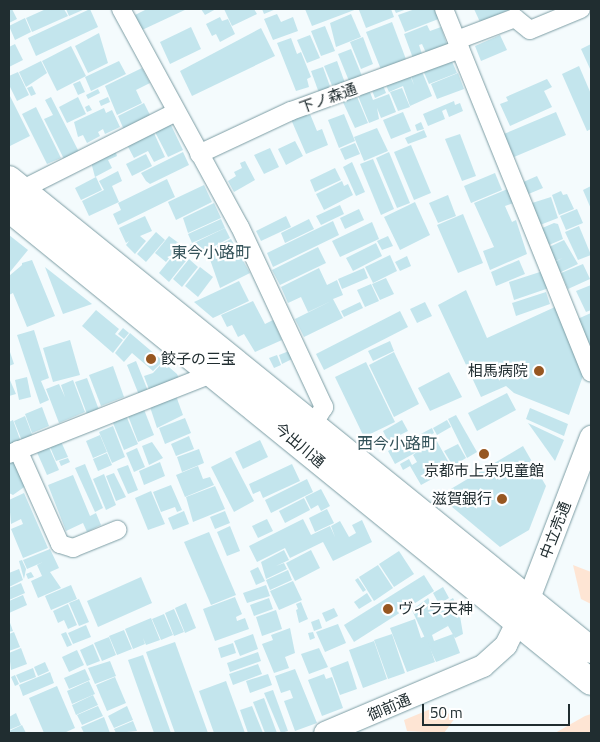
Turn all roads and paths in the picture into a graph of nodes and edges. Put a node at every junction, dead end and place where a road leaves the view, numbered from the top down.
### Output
1 (121, 9) edge
2 (444, 9) edge
3 (581, 9) edge
4 (458, 44) junction
5 (176, 112) junction
6 (199, 154) junction
7 (12, 193) edge
8 (591, 372) edge
9 (214, 373) junction
10 (306, 435) junction
11 (591, 437) edge
12 (13, 452) edge
13 (117, 530) dead end
14 (523, 612) junction
15 (588, 643) edge
16 (591, 682) edge
17 (325, 733) edge

1 - 5 street
2 - 4 street
3 - 4 street, 下ノ森通
4 - 6 street, 下ノ森通
4 - 8 street
5 - 6 street
5 - 7 street
6 - 10 street
7 - 9 main road, 今出川通
7 - 10 main road, 今出川通
9 - 10 main road, 今出川通
9 - 12 street
10 - 14 main road, 今出川通
11 - 14 street, 中立売通
12 - 13 street
14 - 15 main road, 今出川通
14 - 16 main road, 今出川通
14 - 17 street, 御前通

